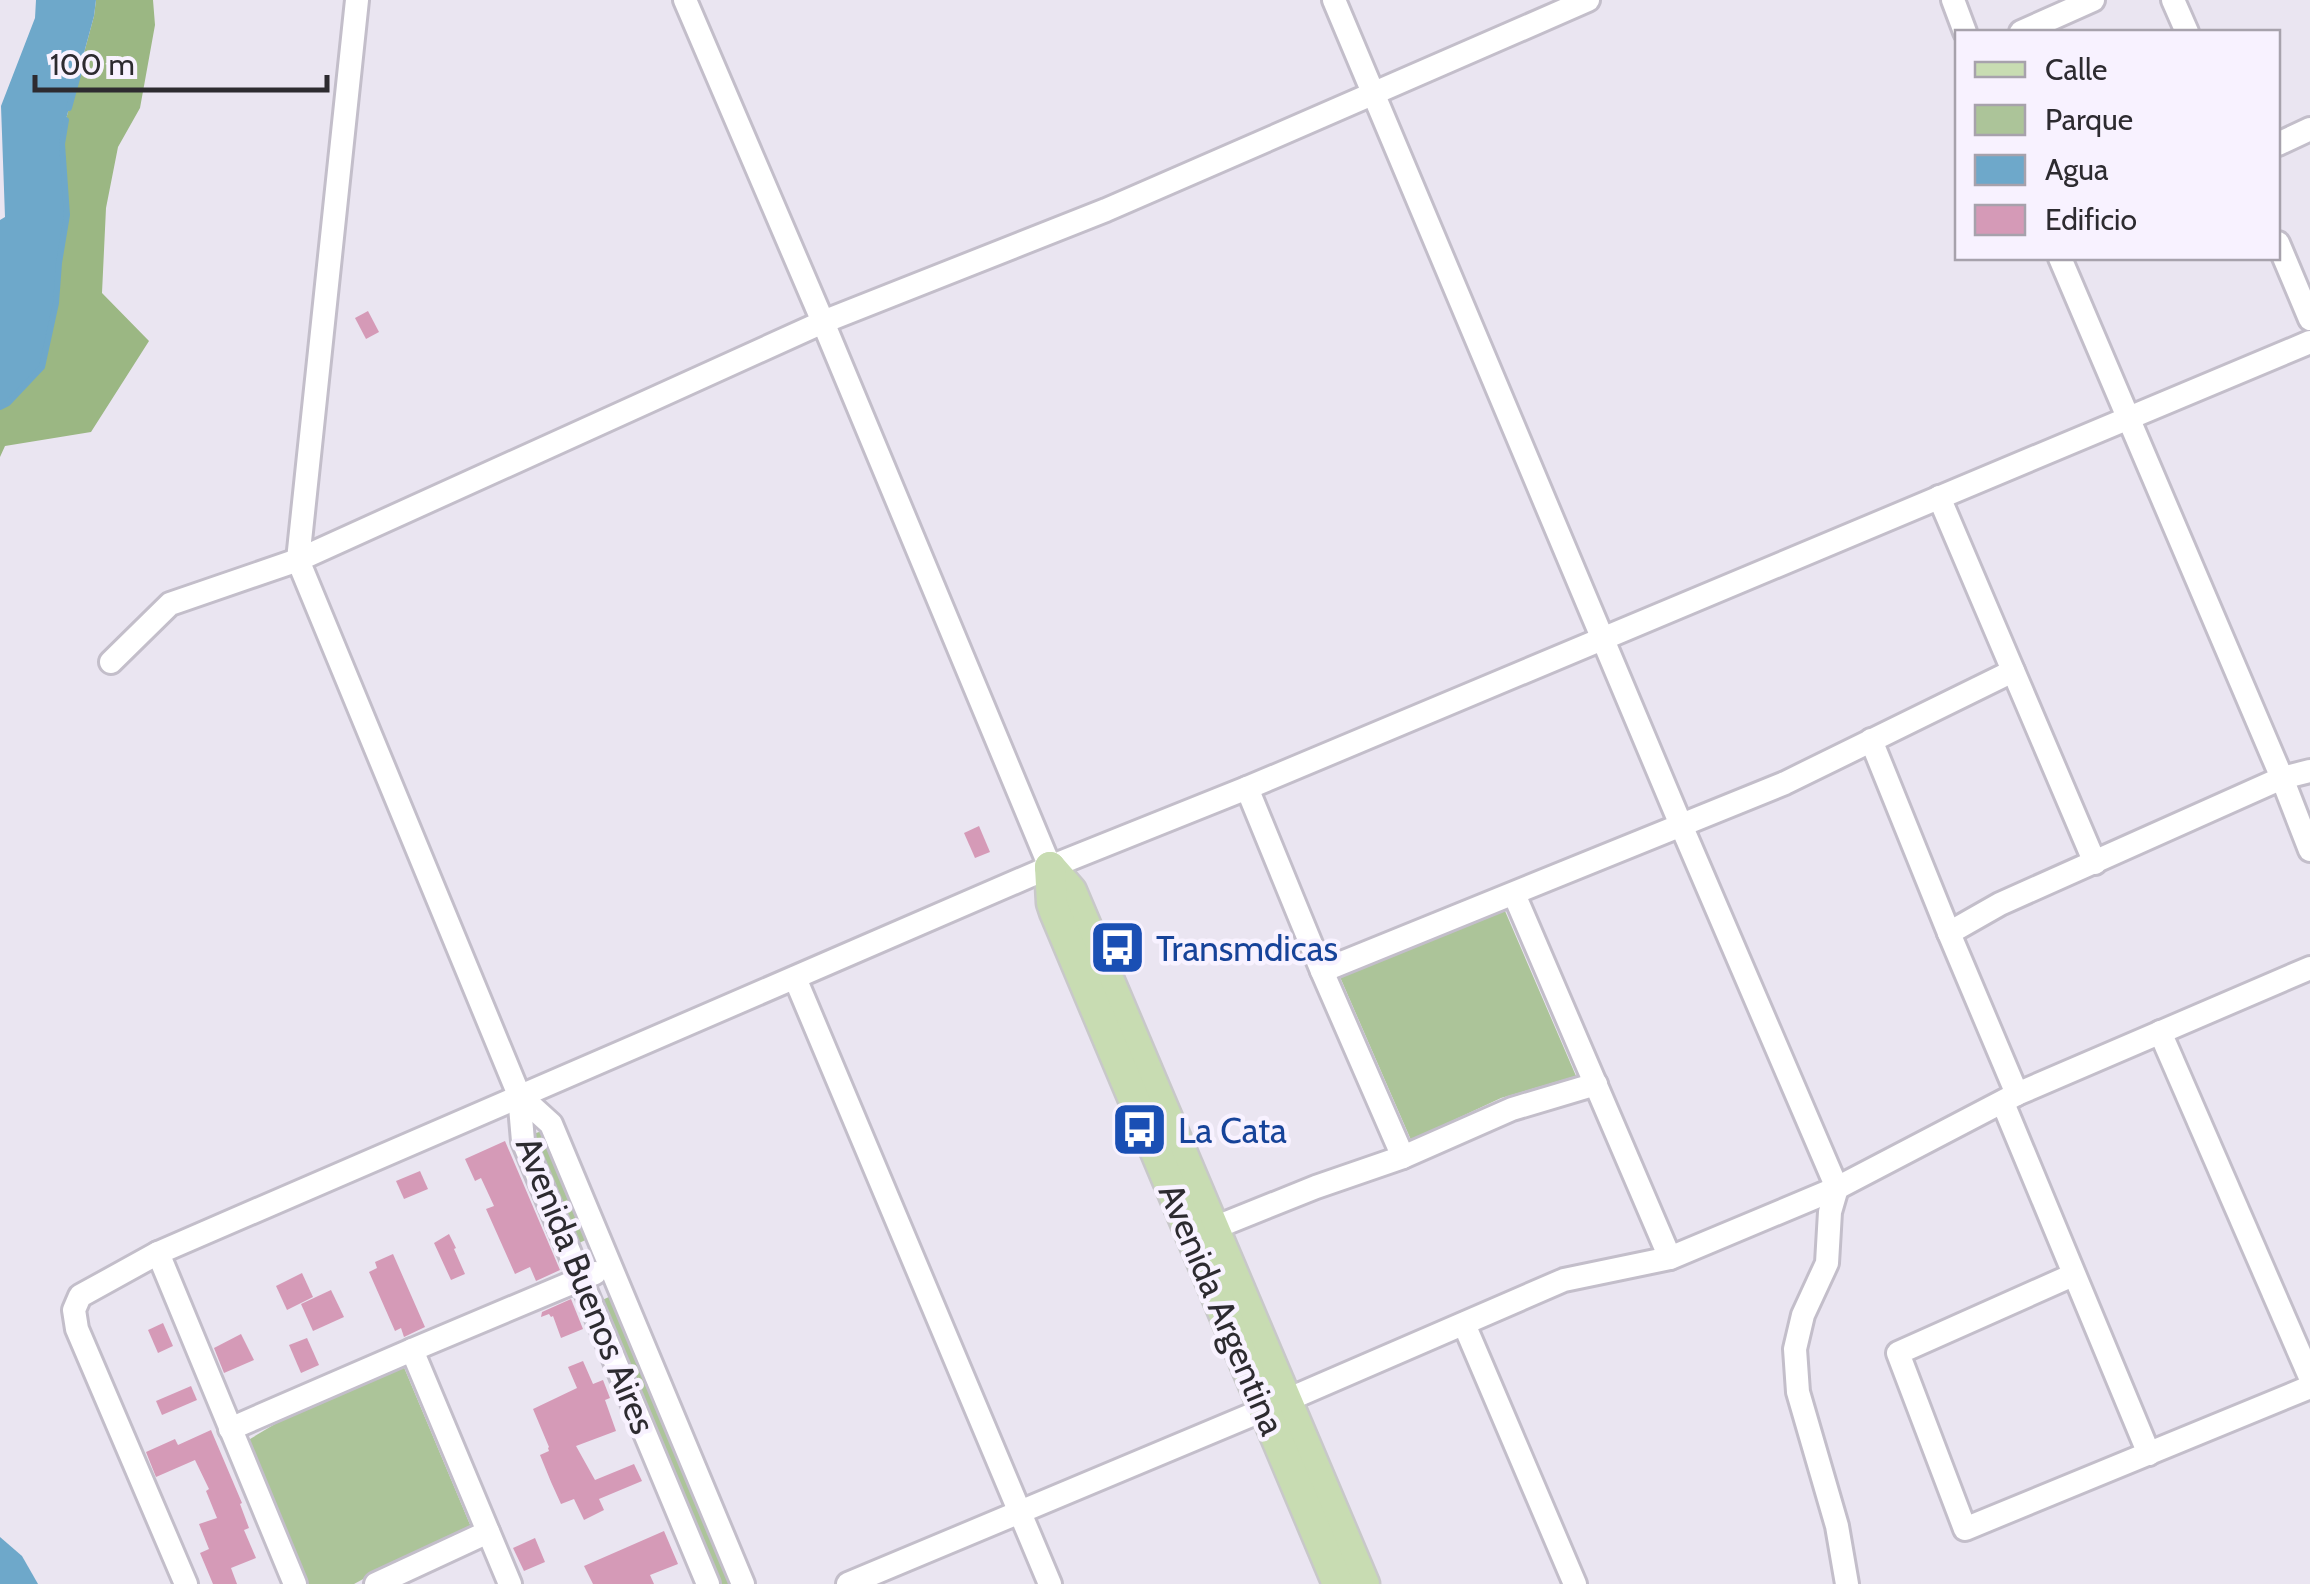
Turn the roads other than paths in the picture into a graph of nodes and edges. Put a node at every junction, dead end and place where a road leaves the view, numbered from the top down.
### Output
1 (357, 0) edge
2 (685, 0) edge
3 (1334, 0) edge
4 (1588, 0) edge
5 (1953, 0) edge
6 (2093, 0) edge
7 (2173, 0) edge
8 (1964, 30) edge
9 (2026, 30) edge
10 (2186, 30) edge
11 (1374, 93) junction
12 (2310, 129) edge
13 (2280, 143) edge
14 (2280, 248) edge
15 (2061, 260) edge
16 (2310, 319) edge
17 (823, 322) junction
18 (2310, 342) edge
19 (2128, 418) junction
20 (1939, 497) junction
21 (298, 560) junction
22 (1602, 638) junction
23 (111, 662) dead end
24 (2012, 670) junction
25 (1870, 740) junction
26 (2310, 771) edge
27 (2282, 778) junction
28 (1247, 788) junction
29 (1681, 825) junction
30 (2310, 850) edge
31 (2095, 863) junction
32 (1050, 868) junction
33 (1514, 894) junction
34 (1948, 933) junction
35 (2310, 968) edge
36 (1322, 971) junction
37 (795, 978) junction
38 (2160, 1032) junction
39 (1596, 1084) junction
40 (519, 1095) junction
41 (2010, 1098) junction
42 (1403, 1157) junction
43 (1837, 1188) junction
44 (1214, 1228) junction
45 (158, 1253) junction
46 (1670, 1258) junction
47 (612, 1266) junction
48 (2073, 1275) junction
49 (580, 1279) junction
50 (1464, 1324) junction
51 (412, 1350) junction
52 (2310, 1377) edge
53 (2310, 1387) edge
54 (1276, 1404) junction
55 (230, 1429) junction
56 (2150, 1454) junction
57 (1020, 1514) junction
58 (488, 1532) junction
59 (186, 1584) edge
60 (295, 1584) edge
61 (376, 1584) edge
62 (510, 1584) edge
63 (708, 1584) edge
64 (743, 1584) edge
65 (848, 1584) edge
66 (1050, 1584) edge
67 (1338, 1584) edge
68 (1364, 1584) edge
69 (1574, 1584) edge
70 (1847, 1584) edge

1 - 21 street
2 - 17 street
3 - 11 street
4 - 11 street
5 - 8 street
6 - 9 street
7 - 10 street
11 - 17 street
11 - 22 street
12 - 13 street
14 - 16 street
15 - 19 street
17 - 21 street
17 - 32 street
18 - 19 street
19 - 20 street
19 - 27 street
20 - 22 street
20 - 24 street
21 - 23 street
21 - 40 street
22 - 28 street
22 - 29 street
24 - 25 street
24 - 31 street
25 - 29 street
25 - 34 street
26 - 27 street
27 - 30 street
27 - 31 street
28 - 32 street
28 - 36 street
29 - 33 street
29 - 43 street
31 - 34 street
32 - 37 street
32 - 44 main road, Avenida Argentina
32 - 54 main road, Avenida Argentina
33 - 36 street
33 - 39 street
34 - 41 street
35 - 38 street
36 - 42 street
37 - 40 street
37 - 57 street
38 - 41 street
38 - 52 street
39 - 42 street
39 - 46 street
40 - 45 street
40 - 47 street, Avenida Buenos Aires
40 - 49 street, Avenida Buenos Aires
41 - 43 street
41 - 48 street
42 - 44 street
43 - 46 street
43 - 70 street
44 - 54 main road, Avenida Argentina
45 - 55 street
45 - 59 street
46 - 50 street
47 - 49 street
47 - 64 street, Avenida Buenos Aires
48 - 56 street
48 - 56 street
49 - 51 street
49 - 63 street, Avenida Buenos Aires
50 - 54 street
50 - 69 street
51 - 55 street
51 - 58 street
53 - 56 street
54 - 57 street
54 - 67 main road, Avenida Argentina
54 - 68 main road, Avenida Argentina
55 - 60 street
57 - 65 street
57 - 66 street
58 - 61 street
58 - 62 street

